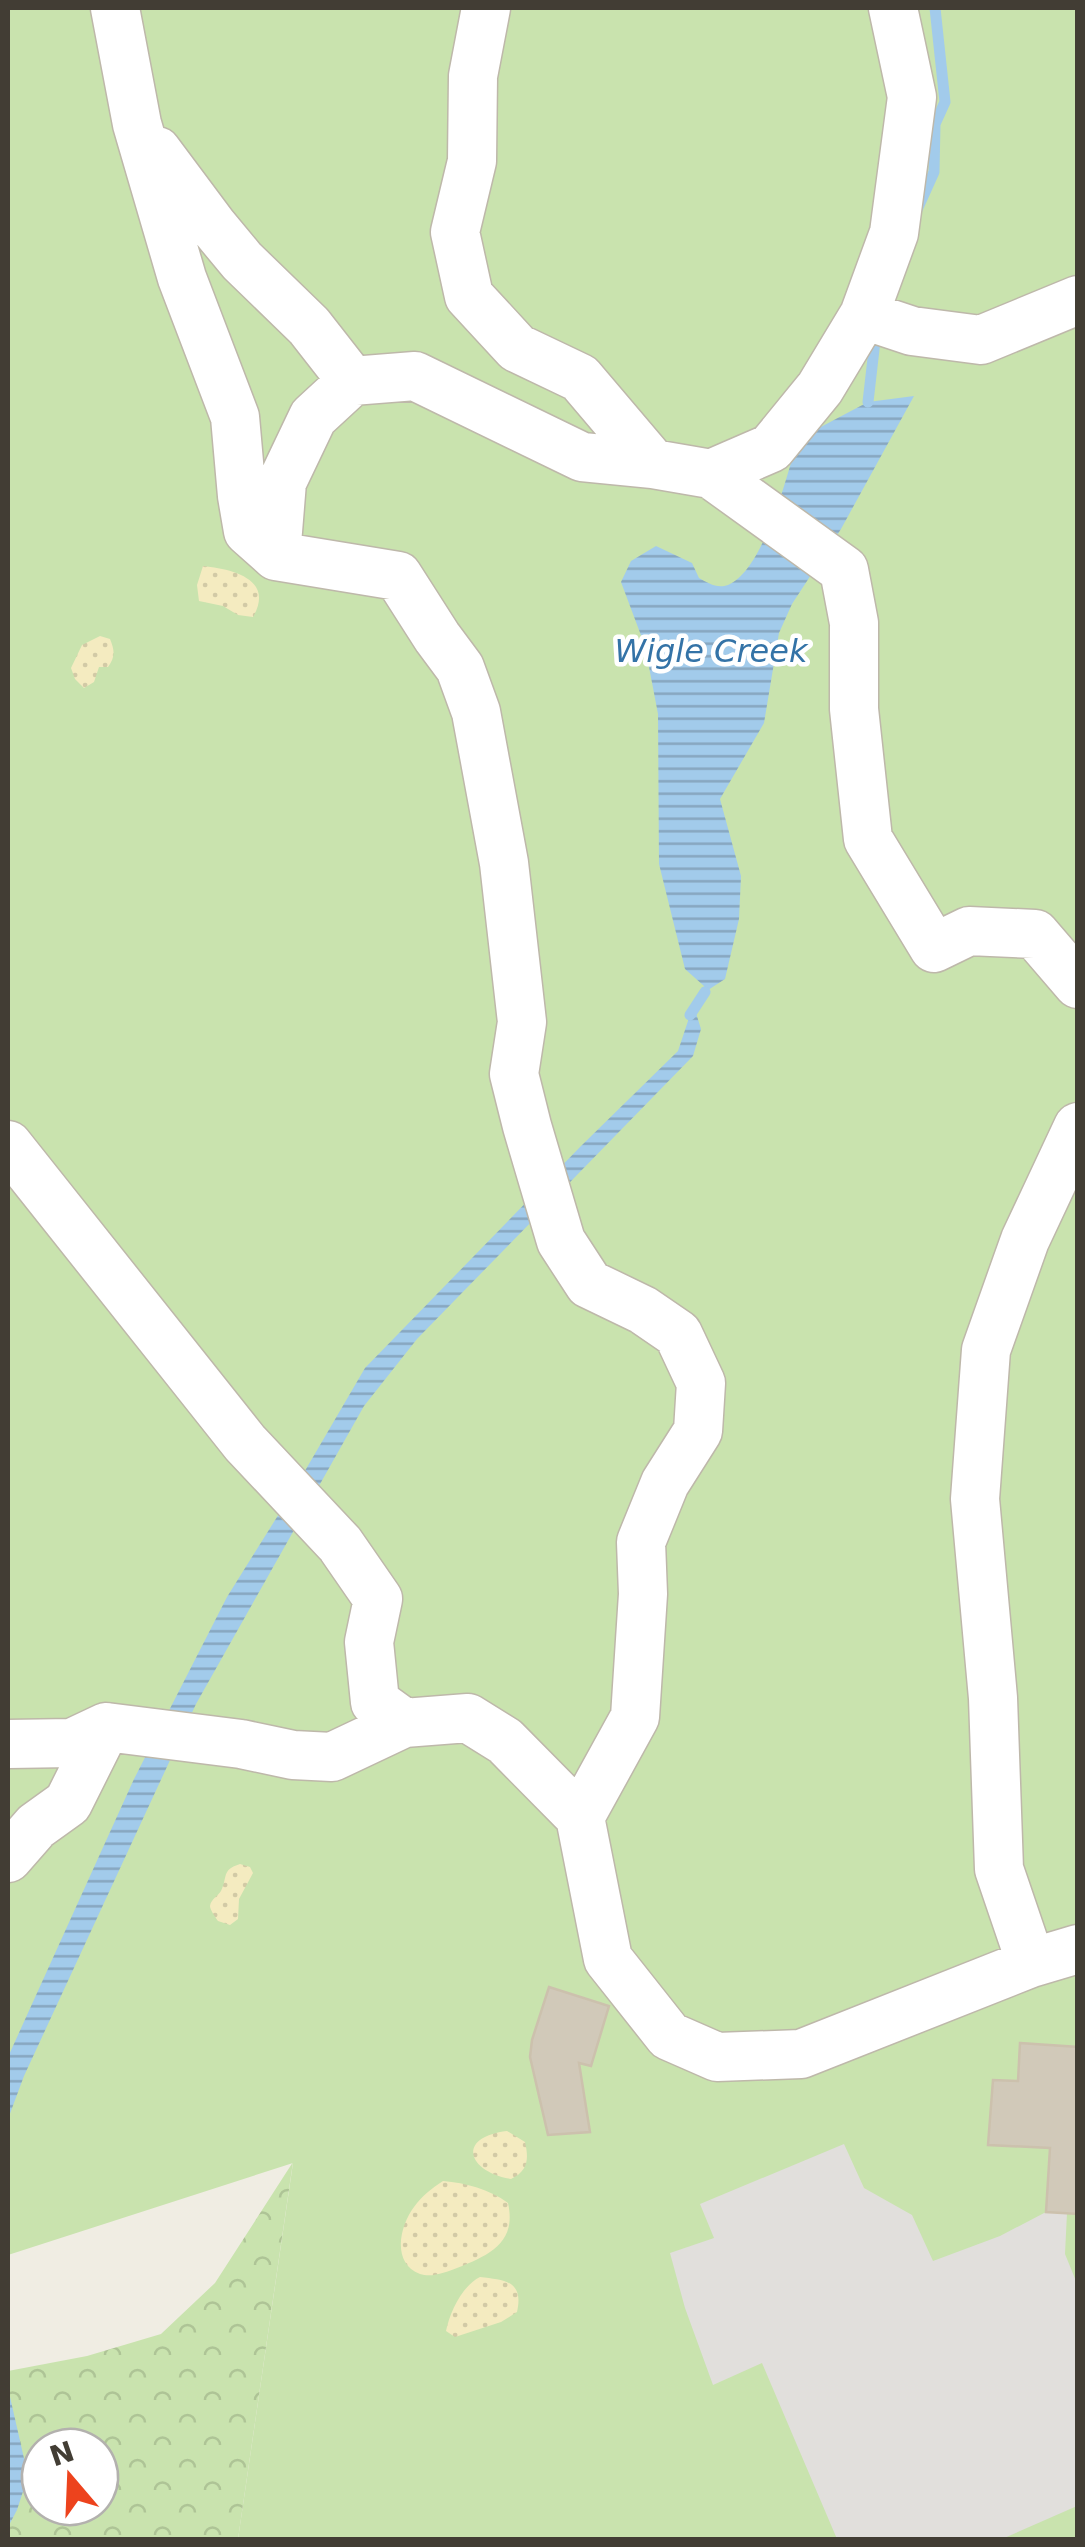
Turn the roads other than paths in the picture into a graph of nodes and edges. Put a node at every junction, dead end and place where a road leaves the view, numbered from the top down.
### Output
1 (115, 8) edge
2 (486, 8) edge
3 (894, 8) edge
4 (138, 124) junction
5 (1078, 300) edge
6 (864, 315) junction
7 (352, 381) junction
8 (652, 464) junction
9 (711, 474) junction
10 (276, 556) junction
11 (1078, 984) edge
12 (1078, 1127) edge
13 (8, 1145) edge
14 (404, 1723) junction
15 (106, 1727) junction
16 (8, 1744) edge
17 (580, 1817) junction
18 (8, 1858) edge
19 (1078, 1949) edge
20 (1031, 1963) junction

1 - 4 lane
2 - 8 lane
3 - 6 lane
4 - 7 lane
4 - 10 lane
5 - 6 lane
6 - 9 lane
7 - 8 lane
7 - 10 lane
8 - 9 lane
9 - 11 lane
10 - 17 lane
12 - 20 lane
13 - 14 lane
14 - 15 lane
14 - 17 lane
15 - 16 lane
15 - 18 lane
17 - 20 lane
19 - 20 lane

